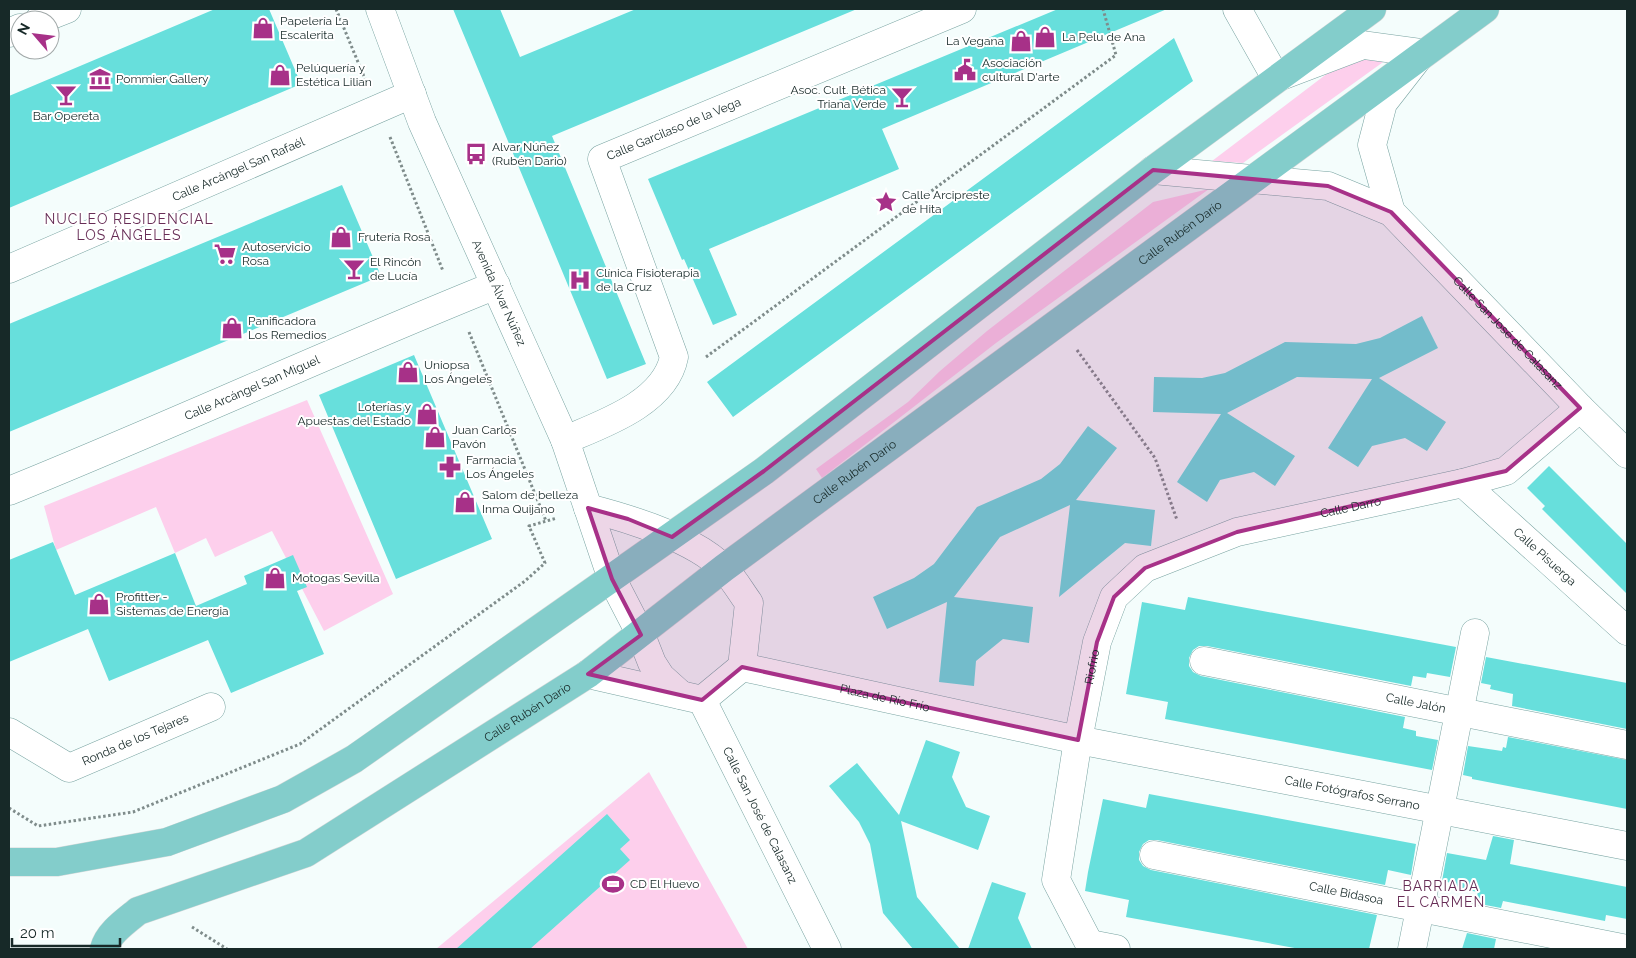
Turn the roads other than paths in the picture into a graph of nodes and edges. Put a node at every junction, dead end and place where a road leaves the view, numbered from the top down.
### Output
1 (380, 9) edge
2 (962, 9) edge
3 (1237, 9) edge
4 (1372, 9) edge
5 (1485, 9) edge
6 (1422, 53) junction
7 (1276, 78) junction
8 (412, 94) junction
9 (1153, 170) junction
10 (1255, 180) junction
11 (1390, 212) junction
12 (9, 269) edge
13 (496, 285) junction
14 (1580, 408) junction
15 (565, 440) junction
16 (1627, 454) edge
17 (1463, 483) junction
18 (9, 491) edge
19 (588, 508) junction
20 (672, 537) junction
21 (724, 568) junction
22 (612, 579) junction
23 (1114, 597) joint
24 (1627, 631) edge
25 (1475, 633) dead end
26 (641, 635) junction
27 (1204, 662) dead end
28 (742, 667) junction
29 (588, 674) junction
30 (692, 698) junction
31 (211, 707) dead end
32 (1459, 712) junction
33 (9, 732) edge
34 (1078, 740) junction
35 (1627, 745) edge
36 (1440, 810) junction
37 (1627, 846) edge
38 (1154, 855) dead end
39 (9, 862) edge
40 (1420, 908) junction
41 (1099, 948) edge
42 (104, 949) edge
43 (827, 949) edge
44 (1412, 949) edge
45 (1627, 949) edge

1 - 8 street, Avenida Álvar Núñez
2 - 15 street, Calle Garcilaso de la Vega
3 - 7 street
4 - 7 main road
5 - 6 main road, Calle Rubén Darío
6 - 7 street
6 - 10 main road, Calle Rubén Darío
6 - 11 street
7 - 9 main road
8 - 12 street, Calle Arcángel San Rafaél
8 - 13 street, Avenida Álvar Núñez
9 - 10 street
9 - 20 main road
10 - 11 street
10 - 21 main road, Calle Rubén Darío
11 - 14 street, Calle San José de Calasanz
13 - 15 street, Avenida Álvar Núñez
13 - 18 street, Calle Arcángel San Miguel
14 - 16 street, Calle San José de Calasanz
14 - 17 street, Calle Darro
15 - 19 street, Avenida Álvar Núñez
17 - 23 street, Calle Darro
17 - 24 street, Calle Pisuerga
19 - 20 street
19 - 22 street, Avenida Álvar Núñez
20 - 21 street
20 - 22 main road
21 - 26 main road, Calle Rubén Darío
21 - 28 street
22 - 26 street, Calle San José de Calasanz
22 - 39 main road
23 - 34 street, Riofrio
25 - 32 street
26 - 29 main road, Calle Rubén Darío
26 - 30 street, Calle San José de Calasanz
27 - 32 street, Calle Jalón
28 - 30 street
28 - 34 street, Plaza de Río Frío
29 - 30 street
29 - 42 main road, Calle Rubén Darío
30 - 43 street, Calle San José de Calasanz
31 - 33 street, Ronda de los Tejares
32 - 35 street, Calle Jalón
32 - 36 street
34 - 36 street, Calle Fotógrafos Serrano
34 - 41 street, Riofrio
36 - 37 street, Calle Fotógrafos Serrano
36 - 40 street
38 - 40 street, Calle Bidasoa
40 - 44 street
40 - 45 street, Calle Bidasoa

